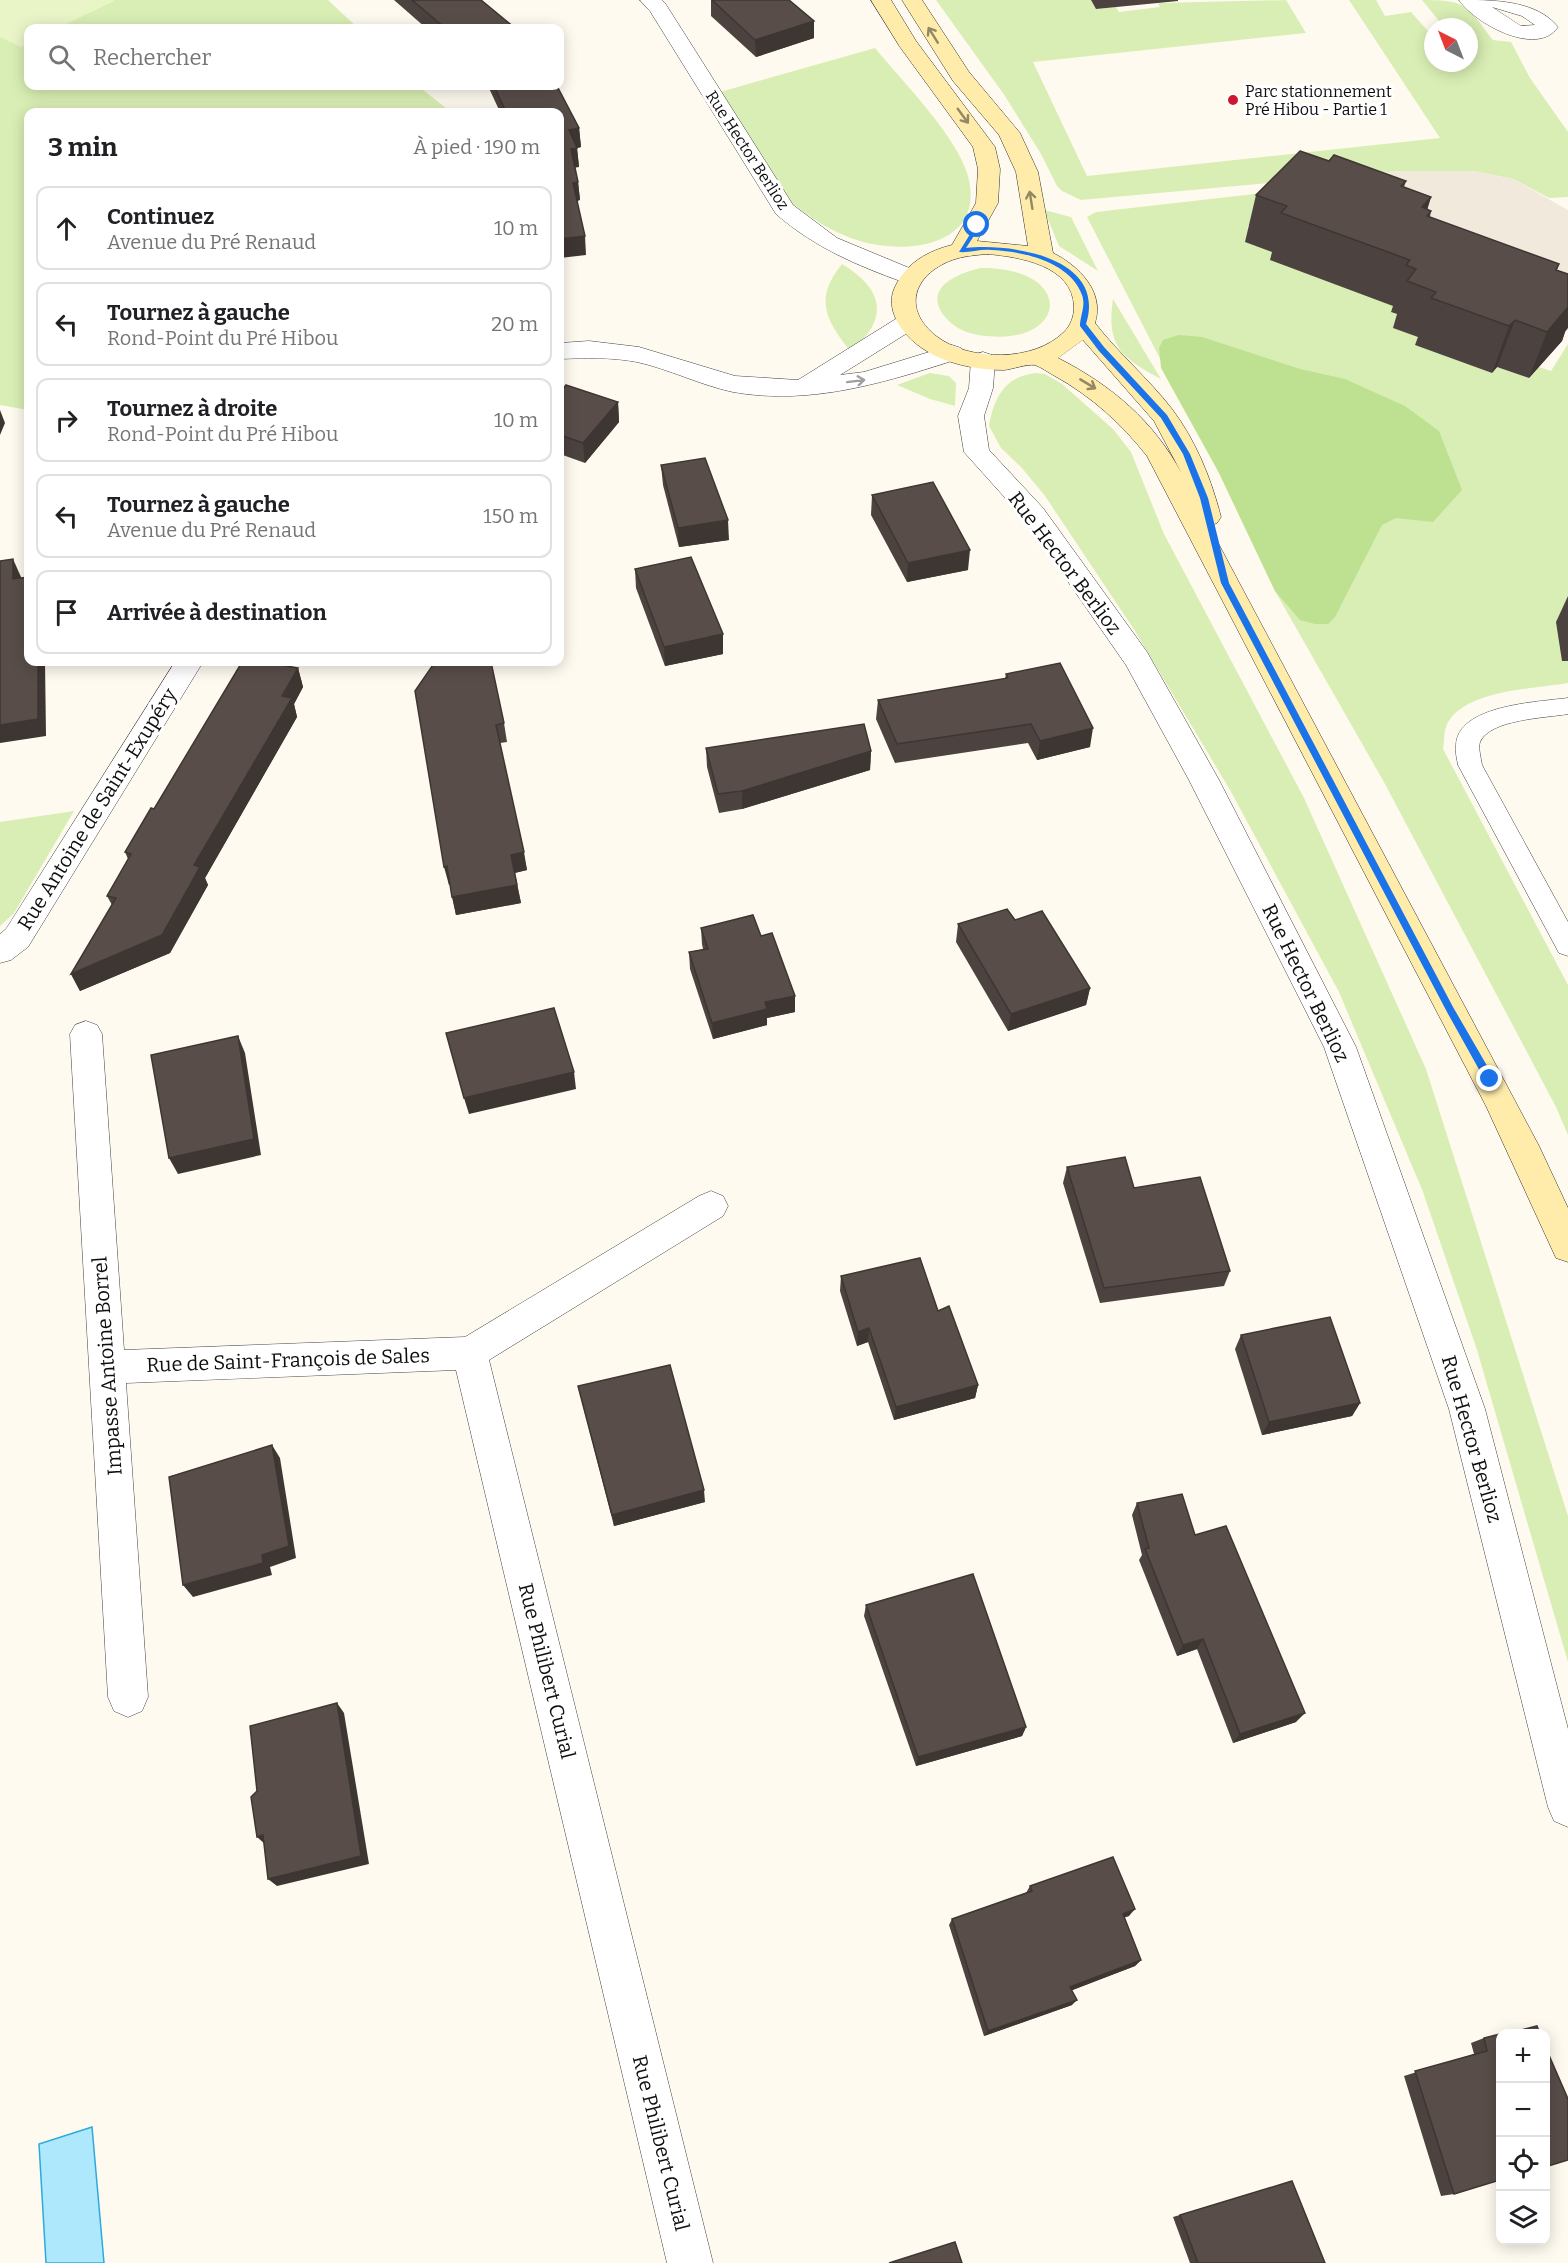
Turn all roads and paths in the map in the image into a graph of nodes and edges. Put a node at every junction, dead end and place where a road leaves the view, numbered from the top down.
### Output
1 (650, 0) edge
2 (881, 0) edge
3 (912, 0) edge
4 (1469, 0) edge
5 (1487, 0) edge
6 (961, 250) junction
7 (1042, 257) junction
8 (912, 277) junction
9 (908, 322) junction
10 (1083, 324) junction
11 (564, 351) edge
12 (952, 353) junction
13 (1036, 356) junction
14 (983, 360) junction
15 (798, 388) junction
16 (1225, 583) junction
17 (187, 666) edge
18 (1568, 706) edge
19 (1568, 946) edge
20 (0, 951) edge
21 (86, 1034) dead end
22 (711, 1206) dead end
23 (1568, 1247) edge
24 (470, 1353) junction
25 (107, 1367) junction
26 (128, 1697) dead end
27 (1568, 1807) edge
28 (690, 2263) edge

1 - 8 street, Rue Hector Berlioz
2 -> 6 main road
7 -> 3 main road
4 - 5 street
6 - 7 main road
6 - 8 main road
7 - 10 main road
8 - 9 main road
9 - 12 main road
9 - 15 street
10 - 13 main road
10 - 16 main road
11 - 15 street
12 - 14 main road
15 -> 12 street
13 - 14 main road
13 -> 16 main road
14 - 27 street, Rue Hector Berlioz
16 - 23 main road
17 - 20 street, Rue Antoine de Saint-Exupéry
18 - 19 lane
21 - 25 street, Impasse Antoine Borrel
22 - 24 street
24 - 25 street, Rue de Saint-François de Sales
24 - 28 street, Rue Philibert Curial
25 - 26 street, Impasse Antoine Borrel

